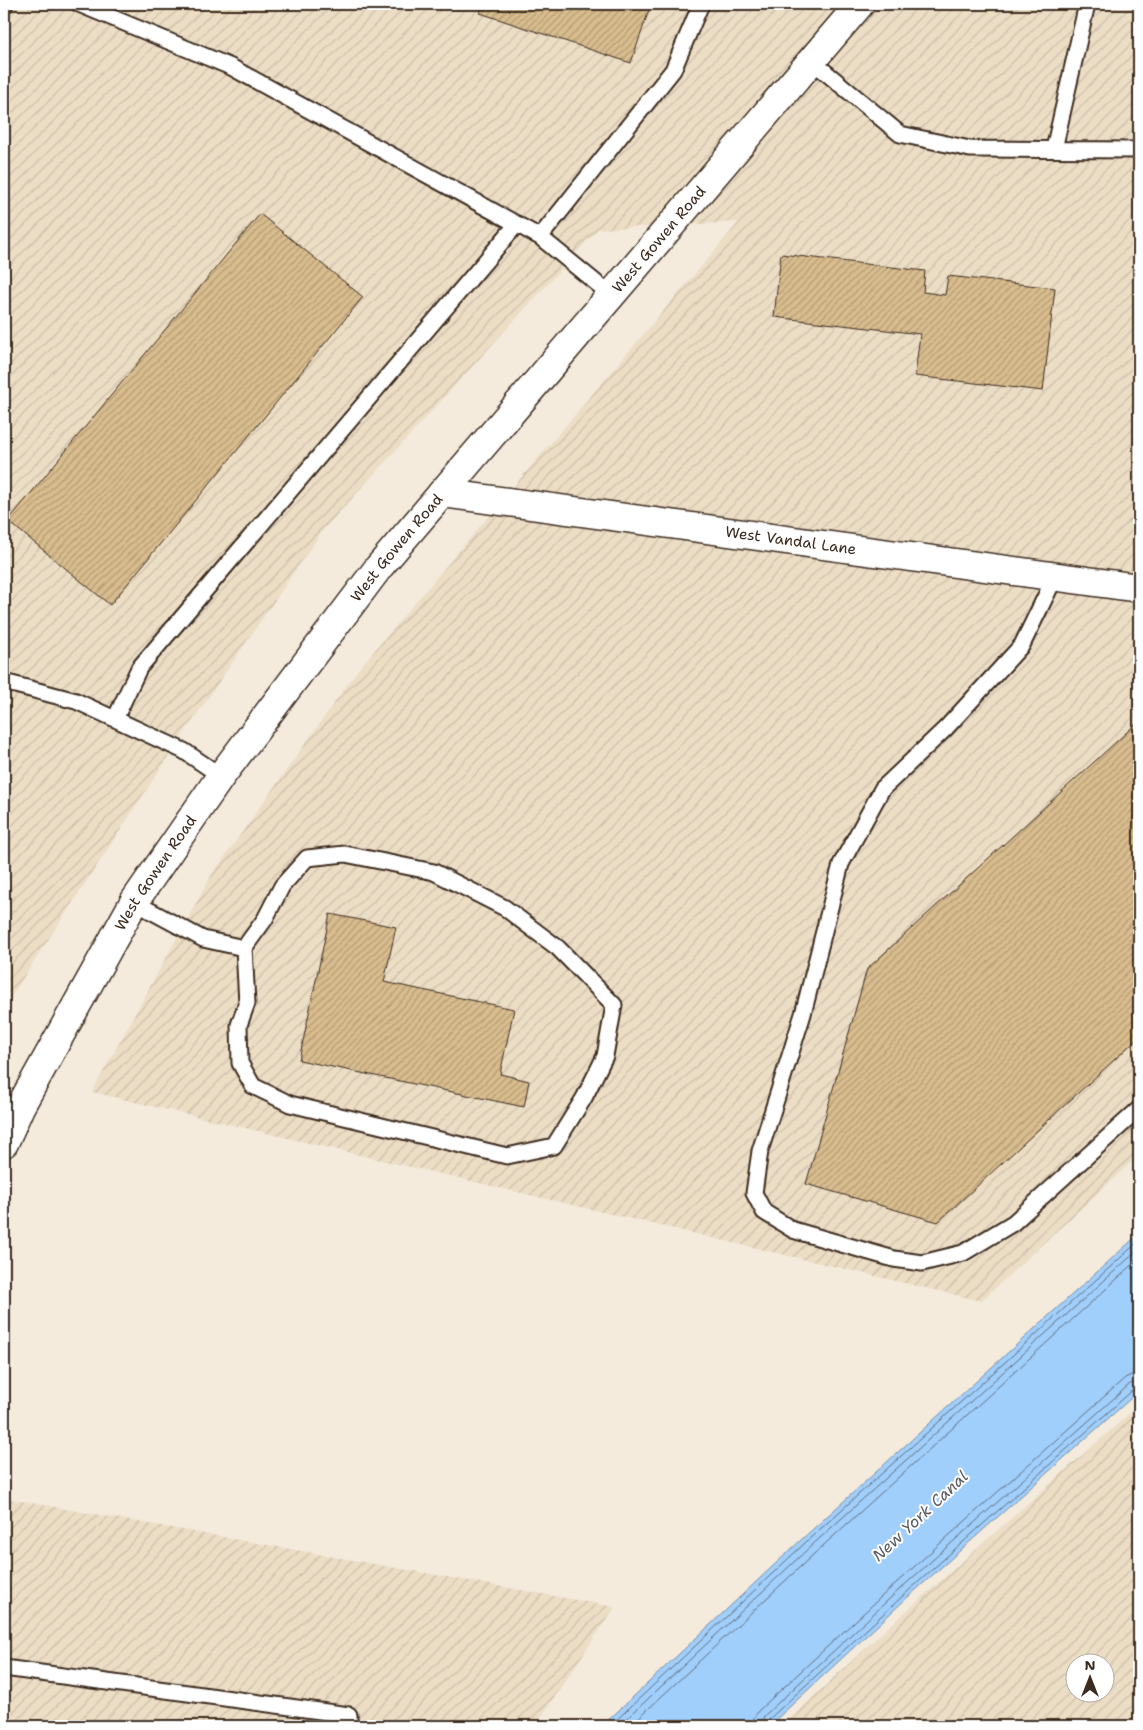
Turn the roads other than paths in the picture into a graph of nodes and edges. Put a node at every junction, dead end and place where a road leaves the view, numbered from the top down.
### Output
1 (79, 4) edge
2 (701, 4) edge
3 (860, 4) edge
4 (1087, 4) edge
5 (812, 61) junction
6 (1054, 149) junction
7 (1139, 150) edge
8 (517, 224) junction
9 (540, 236) junction
10 (611, 295) junction
11 (442, 493) junction
12 (1055, 577) junction
13 (1139, 588) edge
14 (4, 682) edge
15 (115, 719) junction
16 (221, 776) junction
17 (134, 902) junction
18 (244, 948) junction
19 (1139, 1108) edge
20 (4, 1143) edge
21 (4, 1668) edge
22 (349, 1726) edge

1 - 8 lane
2 - 9 lane
3 - 5 street, West Gowen Road
4 - 6 lane
5 - 6 lane
5 - 10 street, West Gowen Road
6 - 7 lane
8 - 9 lane
8 - 15 lane
9 - 10 lane
10 - 11 street, West Gowen Road
11 - 12 street, West Vandal Lane
11 - 16 street, West Gowen Road
12 - 13 street, West Vandal Lane
12 - 19 lane
14 - 15 lane
15 - 16 lane
16 - 17 street, West Gowen Road
17 - 18 lane
17 - 20 street, West Gowen Road
18 - 18 lane
21 - 22 lane

